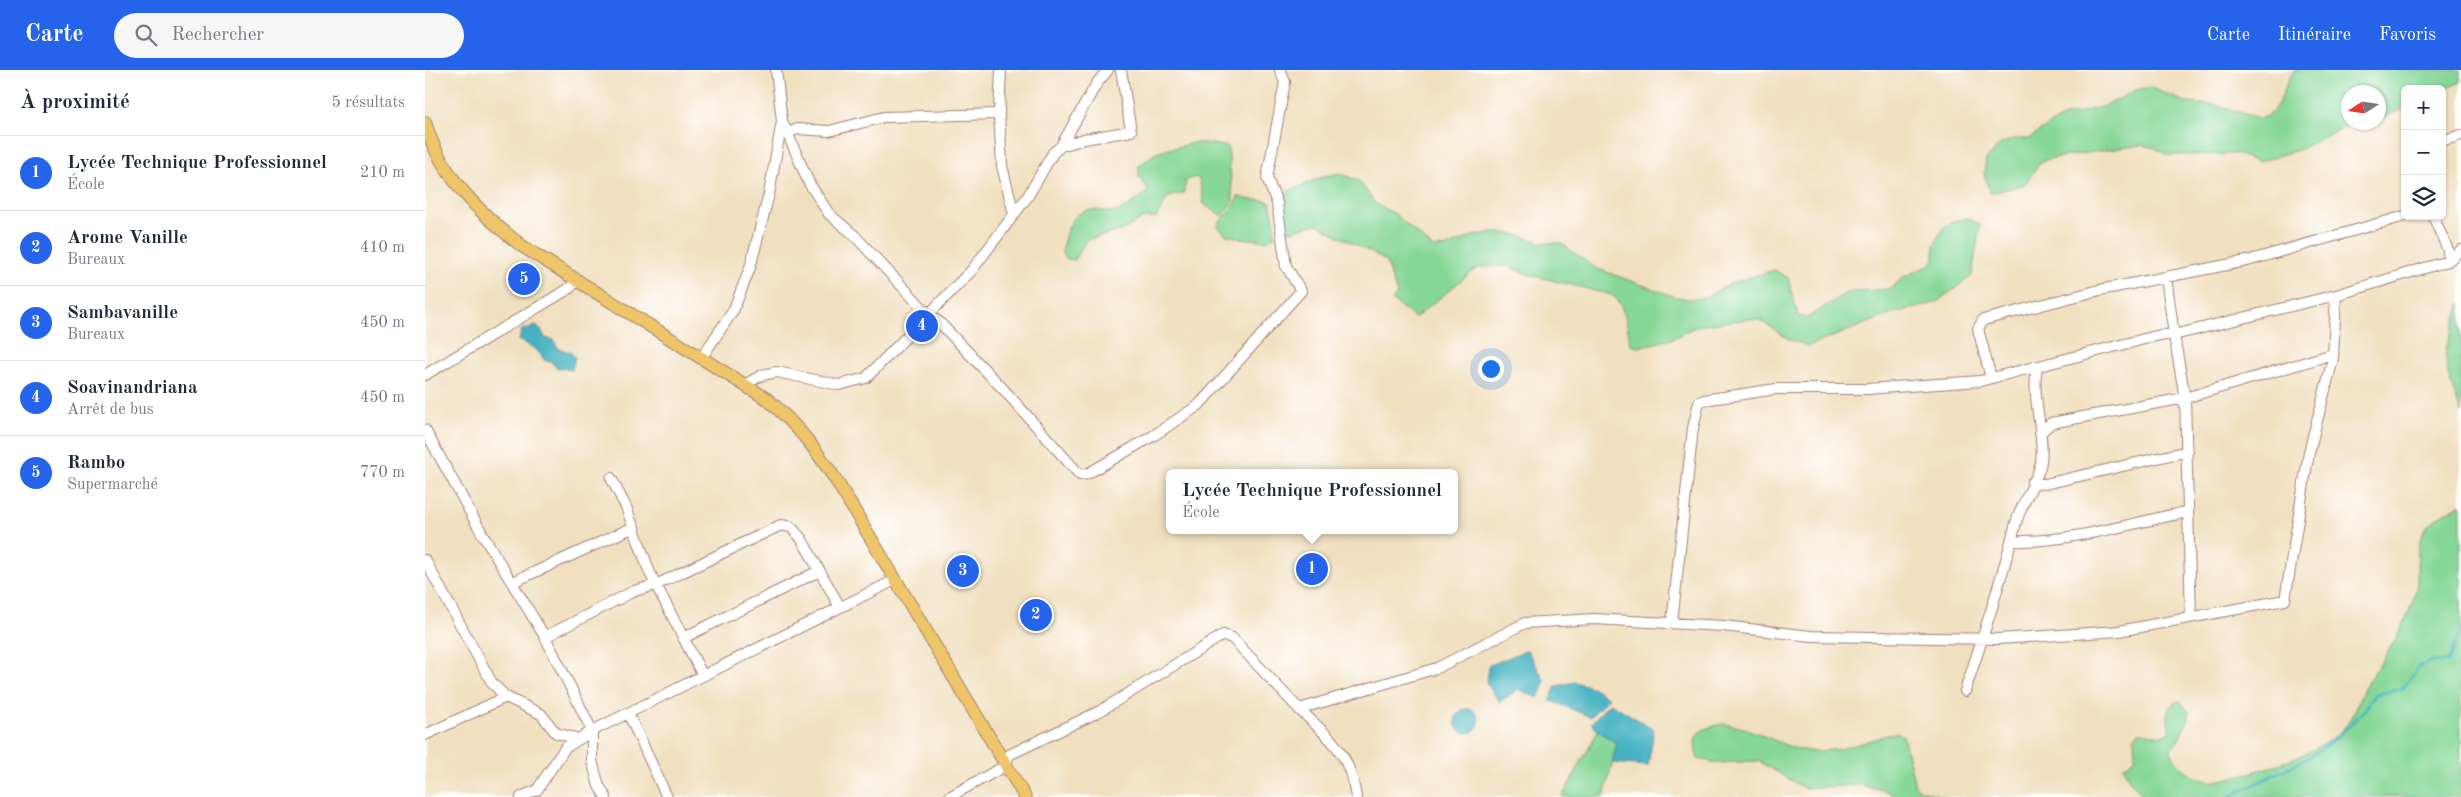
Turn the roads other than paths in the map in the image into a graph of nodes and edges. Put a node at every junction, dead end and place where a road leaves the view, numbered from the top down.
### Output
1 (776, 70) edge
2 (1001, 70) edge
3 (1108, 70) edge
4 (1121, 70) edge
5 (1279, 70) edge
6 (999, 114) junction
7 (782, 121) junction
8 (425, 122) edge
9 (788, 133) junction
10 (2461, 135) edge
11 (2446, 140) edge
12 (1061, 146) junction
13 (1014, 214) junction
14 (2401, 217) edge
15 (2435, 220) edge
16 (2461, 250) edge
17 (2448, 261) junction
18 (2166, 277) junction
19 (576, 280) junction
20 (2336, 295) junction
21 (929, 315) junction
22 (2174, 335) junction
23 (2333, 354) junction
24 (701, 357) junction
25 (2037, 367) junction
26 (425, 375) edge
27 (1991, 378) junction
28 (744, 384) junction
29 (2185, 398) junction
30 (425, 430) edge
31 (2040, 433) junction
32 (2188, 451) junction
33 (611, 478) dead end
34 (2033, 482) junction
35 (2187, 512) junction
36 (634, 527) junction
37 (2012, 541) junction
38 (425, 560) edge
39 (819, 571) junction
40 (895, 580) junction
41 (513, 582) junction
42 (656, 585) junction
43 (840, 607) junction
44 (2191, 617) junction
45 (1673, 623) junction
46 (545, 637) junction
47 (683, 638) junction
48 (1983, 638) junction
49 (703, 676) junction
50 (1965, 691) dead end
51 (506, 697) junction
52 (1299, 709) junction
53 (627, 713) junction
54 (592, 731) junction
55 (425, 735) edge
56 (579, 739) junction
57 (1005, 766) junction
58 (521, 797) edge
59 (606, 797) edge
60 (667, 797) edge
61 (949, 797) edge
62 (1025, 797) edge
63 (1356, 797) edge

1 - 7 street
2 - 6 street
3 - 12 street
4 - 12 street
5 - 21 street
6 - 9 street
6 - 13 street
7 - 9 street
7 - 24 street
8 - 19 main road
9 - 21 street
10 - 11 street
12 - 13 street
13 - 21 street
14 - 18 street
15 - 17 street
16 - 17 street
17 - 20 street
18 - 22 street
18 - 27 street
19 - 24 main road
19 - 26 street
20 - 22 street
20 - 23 street
21 - 28 street
22 - 25 street
22 - 29 street
23 - 29 street
23 - 44 street
24 - 28 main road
25 - 27 street
25 - 31 street
27 - 45 street
28 - 40 main road
29 - 31 street
29 - 32 street
30 - 41 street
31 - 34 street
32 - 34 street
32 - 35 street
33 - 36 street
34 - 37 street
35 - 37 street
35 - 44 street
36 - 41 street
36 - 42 street
37 - 48 street
38 - 51 street
39 - 42 street
39 - 43 street
39 - 47 street
40 - 43 street
40 - 57 main road
41 - 46 street
42 - 46 street
42 - 47 street
43 - 49 street
44 - 48 street
45 - 48 street
45 - 52 street
46 - 54 street
47 - 49 street
48 - 50 street
49 - 53 street
51 - 55 street
51 - 56 street
52 - 57 street
52 - 63 street
53 - 54 street
53 - 60 street
54 - 56 street
54 - 59 street
56 - 58 street
57 - 61 street
57 - 62 main road

